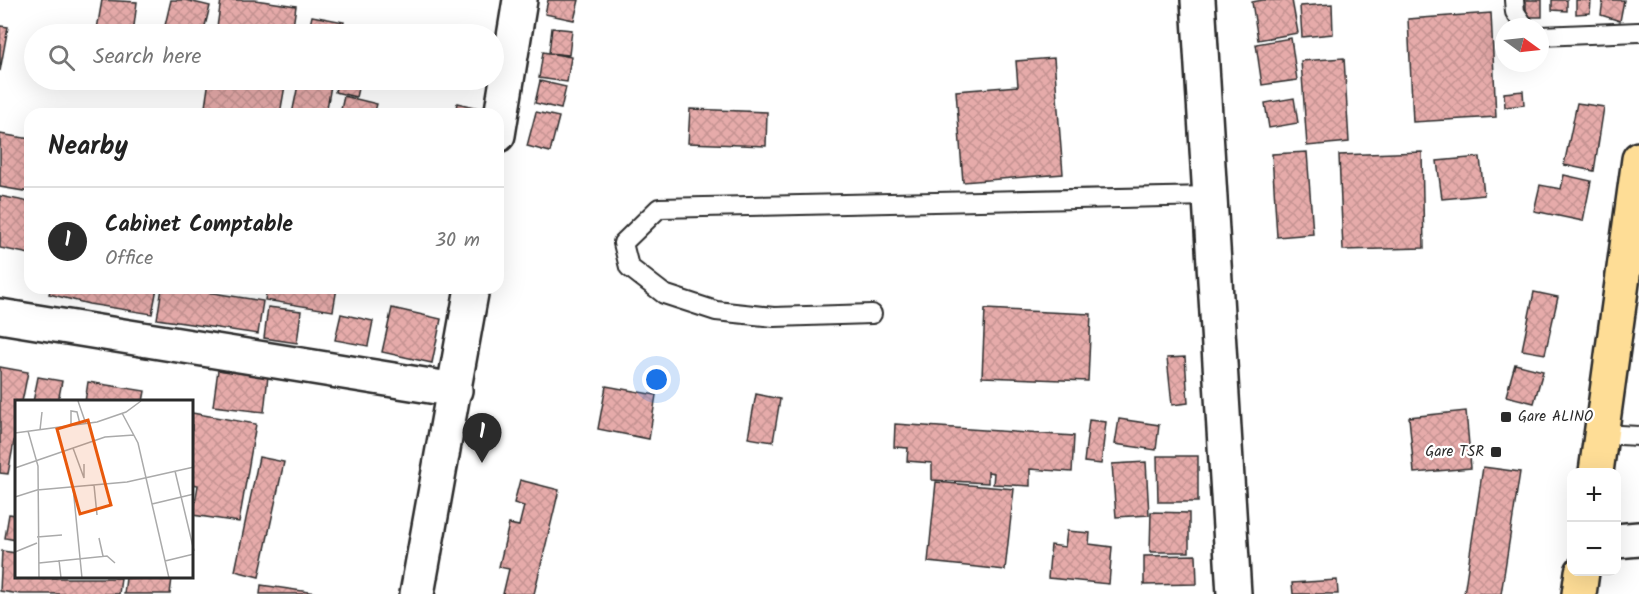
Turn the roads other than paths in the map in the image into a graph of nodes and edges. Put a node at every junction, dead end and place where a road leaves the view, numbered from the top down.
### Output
1 (1198, 0) edge
2 (1514, 0) edge
3 (512, 1) edge
4 (1519, 18) edge
5 (1639, 32) edge
6 (1549, 36) edge
7 (504, 78) edge
8 (503, 90) edge
9 (501, 108) edge
10 (1639, 159) edge
11 (1210, 196) junction
12 (1632, 257) edge
13 (471, 294) edge
14 (872, 314) dead end
15 (0, 316) edge
16 (455, 390) junction
17 (1601, 434) junction
18 (1639, 435) edge
19 (1597, 468) edge
20 (1639, 539) edge
21 (1621, 541) edge
22 (1581, 576) edge
23 (417, 594) edge
24 (1234, 594) edge
25 (1579, 594) edge

1 - 11 street
2 - 4 lane
3 - 7 street
5 - 6 lane
8 - 9 street
10 - 12 main road
11 - 14 lane
11 - 24 street
12 - 17 main road
13 - 16 street
15 - 16 street
16 - 23 street
17 - 18 lane
17 - 19 main road
20 - 21 street
22 - 25 main road

